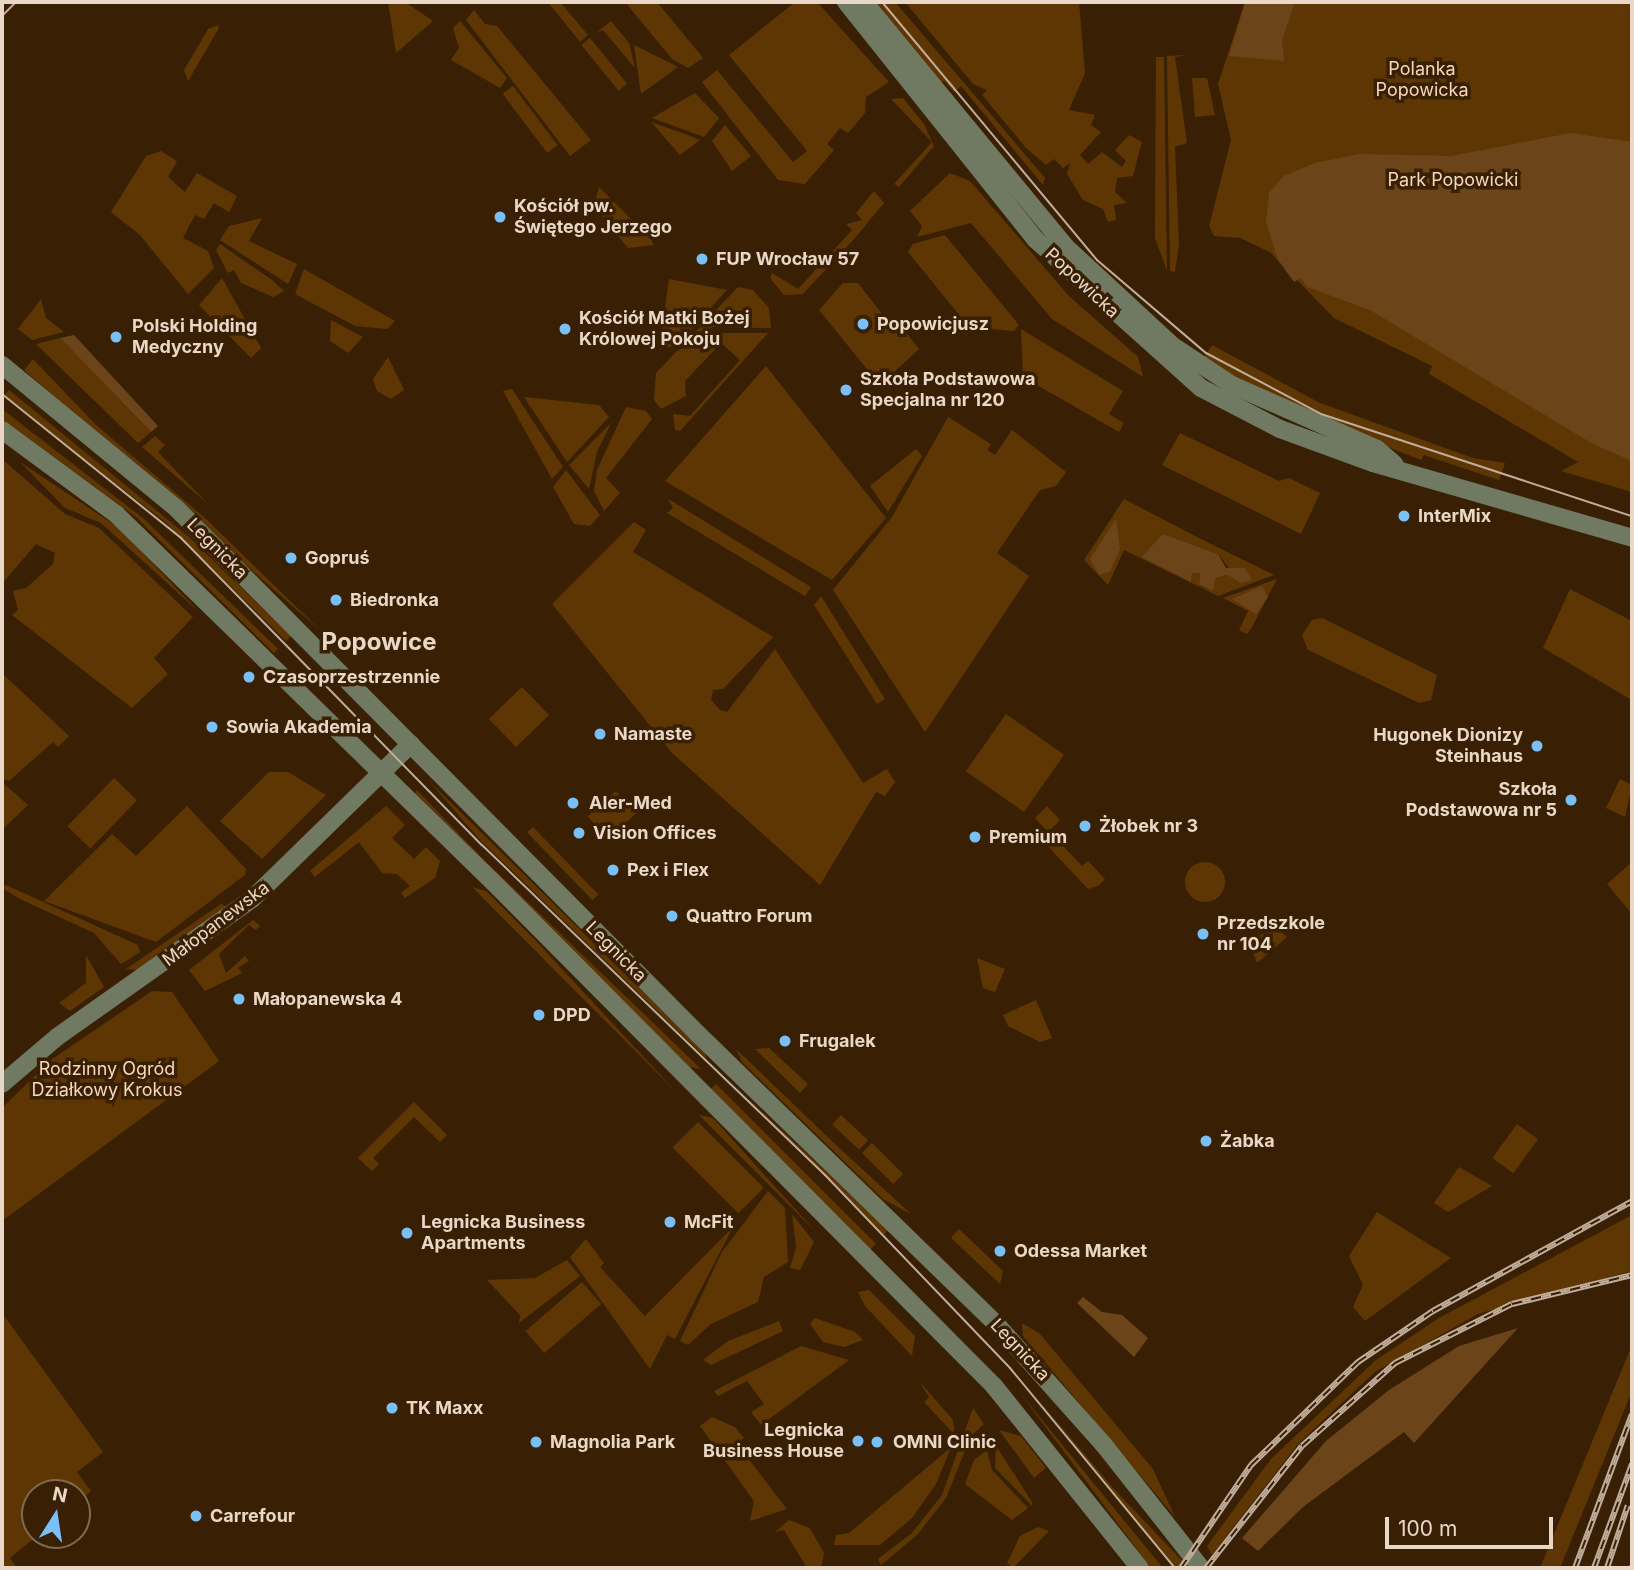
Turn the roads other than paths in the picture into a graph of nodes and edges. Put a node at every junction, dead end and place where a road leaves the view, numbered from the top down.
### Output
1 (846, 2) edge
2 (864, 2) edge
3 (2, 365) edge
4 (2, 430) edge
5 (1394, 464) junction
6 (1632, 538) edge
7 (411, 744) junction
8 (384, 774) junction
9 (2, 1084) edge
10 (1140, 1568) edge
11 (1200, 1568) edge

1 - 5 main road, Popowicka
2 - 5 main road, Popowicka
3 - 7 main road, Legnicka
4 - 8 main road
5 - 6 main road, Popowicka
7 - 8 main road, Małopanewska
7 - 11 main road, Legnicka
8 - 9 main road, Małopanewska
8 - 10 main road

